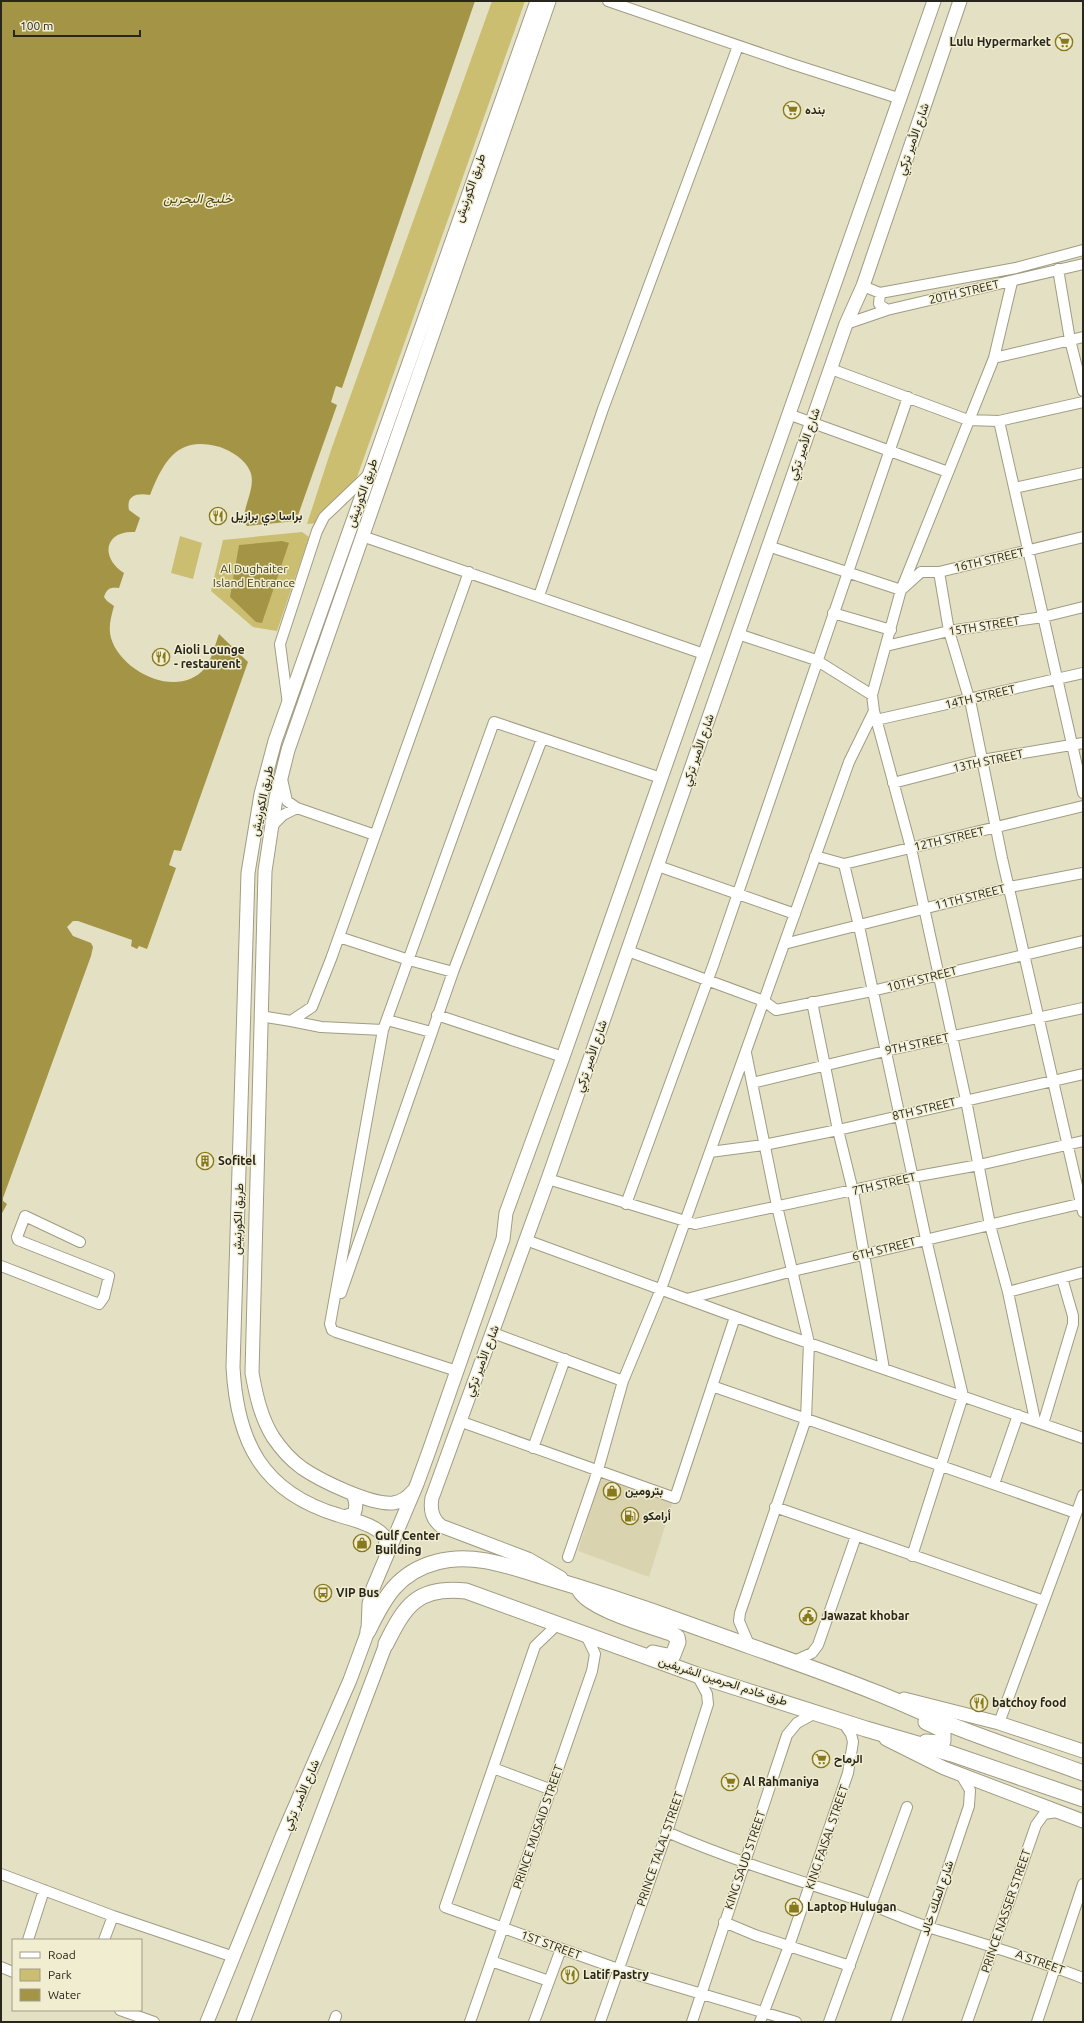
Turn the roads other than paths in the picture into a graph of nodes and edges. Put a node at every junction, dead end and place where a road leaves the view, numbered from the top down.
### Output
1 (536, 1) edge
2 (549, 1) edge
3 (608, 1) edge
4 (934, 1) edge
5 (960, 1) edge
6 (738, 46) junction
7 (898, 98) junction
8 (1083, 250) edge
9 (1083, 264) edge
10 (1058, 269) junction
11 (1012, 282) junction
12 (863, 286) junction
13 (880, 293) junction
14 (887, 310) junction
15 (846, 324) junction
16 (1083, 337) edge
17 (1070, 340) junction
18 (994, 358) junction
19 (831, 369) junction
20 (1083, 391) edge
21 (908, 397) junction
22 (1083, 402) edge
23 (788, 414) junction
24 (968, 420) junction
25 (1000, 421) junction
26 (812, 423) junction
27 (889, 451) junction
28 (948, 472) junction
29 (1083, 472) edge
30 (370, 474) junction
31 (1014, 488) junction
32 (362, 536) junction
33 (1083, 537) edge
34 (768, 546) junction
35 (1028, 551) junction
36 (469, 572) junction
37 (847, 572) junction
38 (939, 572) junction
39 (901, 590) junction
40 (539, 596) junction
41 (1083, 607) edge
42 (833, 613) junction
43 (1043, 617) junction
44 (891, 630) junction
45 (949, 631) junction
46 (738, 634) junction
47 (886, 646) junction
48 (704, 654) junction
49 (816, 660) junction
50 (1083, 673) edge
51 (1058, 679) junction
52 (872, 695) junction
53 (970, 699) junction
54 (288, 704) junction
55 (875, 716) junction
56 (542, 739) junction
57 (1083, 743) edge
58 (1072, 746) junction
59 (982, 760) junction
60 (281, 777) junction
61 (661, 778) junction
62 (893, 784) junction
63 (1083, 793) edge
64 (1083, 806) edge
65 (297, 808) junction
66 (272, 826) junction
67 (996, 828) junction
68 (375, 835) junction
69 (911, 848) junction
70 (816, 856) junction
71 (844, 864) junction
72 (658, 866) junction
73 (1083, 873) edge
74 (1010, 887) junction
75 (738, 894) junction
76 (923, 909) junction
77 (795, 914) junction
78 (859, 926) junction
79 (339, 937) junction
80 (1083, 941) edge
81 (784, 944) junction
82 (628, 950) junction
83 (1024, 954) junction
84 (409, 960) junction
85 (453, 972) junction
86 (939, 974) junction
87 (708, 980) junction
88 (872, 991) junction
89 (764, 1001) junction
90 (812, 1002) junction
91 (1083, 1008) edge
92 (437, 1015) junction
93 (260, 1016) junction
94 (1039, 1018) junction
95 (291, 1021) junction
96 (385, 1025) junction
97 (431, 1032) junction
98 (953, 1036) junction
99 (885, 1051) junction
100 (746, 1053) junction
101 (563, 1057) junction
102 (824, 1065) junction
103 (1083, 1074) edge
104 (1053, 1081) junction
105 (752, 1083) junction
106 (966, 1100) junction
107 (899, 1115) junction
108 (838, 1130) junction
109 (1083, 1141) edge
110 (1067, 1144) junction
111 (764, 1145) junction
112 (710, 1152) junction
113 (979, 1165) junction
114 (913, 1177) junction
115 (548, 1179) junction
116 (853, 1191) junction
117 (626, 1204) junction
118 (777, 1206) junction
119 (1082, 1207) edge
120 (685, 1222) junction
121 (990, 1225) junction
122 (503, 1239) junction
123 (926, 1239) junction
124 (80, 1242) dead end
125 (524, 1243) junction
126 (865, 1254) junction
127 (1, 1266) edge
128 (793, 1271) junction
129 (1083, 1272) edge
130 (1062, 1278) junction
131 (661, 1290) junction
132 (1008, 1292) junction
133 (687, 1299) junction
134 (736, 1316) junction
135 (330, 1324) junction
136 (492, 1333) junction
137 (810, 1343) junction
138 (565, 1359) junction
139 (884, 1368) junction
140 (457, 1371) junction
141 (623, 1381) junction
142 (712, 1386) junction
143 (963, 1396) junction
144 (1018, 1415) junction
145 (806, 1418) junction
146 (459, 1421) junction
147 (1039, 1422) junction
148 (1083, 1438) edge
149 (533, 1448) junction
150 (940, 1466) junction
151 (598, 1470) junction
152 (417, 1484) junction
153 (994, 1484) junction
154 (353, 1494) junction
155 (1083, 1495) edge
156 (775, 1507) junction
157 (1076, 1513) junction
158 (344, 1517) junction
159 (856, 1536) junction
160 (912, 1556) junction
161 (568, 1557) dead end
162 (383, 1565) junction
163 (578, 1586) junction
164 (1044, 1601) junction
165 (559, 1623) junction
166 (368, 1631) junction
167 (585, 1632) junction
168 (599, 1638) junction
169 (386, 1644) joint
170 (750, 1647) junction
171 (771, 1655) junction
172 (791, 1662) junction
173 (697, 1674) junction
174 (877, 1693) junction
175 (817, 1712) junction
176 (841, 1720) junction
177 (999, 1723) junction
178 (866, 1729) junction
179 (895, 1738) junction
180 (1083, 1751) edge
181 (493, 1768) junction
182 (1083, 1772) edge
183 (961, 1775) junction
184 (552, 1790) junction
185 (1083, 1799) edge
186 (906, 1811) dead end
187 (1057, 1812) junction
188 (1083, 1821) edge
189 (667, 1832) junction
190 (744, 1862) junction
191 (1, 1874) edge
192 (1083, 1884) edge
193 (811, 1885) junction
194 (44, 1890) junction
195 (871, 1905) junction
196 (113, 1916) junction
197 (724, 1922) junction
198 (927, 1927) junction
199 (503, 1928) junction
200 (28, 1939) edge
201 (104, 1939) edge
202 (789, 1946) junction
203 (994, 1946) junction
204 (561, 1949) junction
205 (234, 1957) junction
206 (491, 1961) junction
207 (850, 1966) junction
208 (1, 1967) edge
209 (1056, 1968) junction
210 (618, 1969) junction
211 (12, 1972) edge
212 (1083, 1978) edge
213 (549, 1981) junction
214 (701, 1993) junction
215 (123, 2011) edge
216 (761, 2017) edge
217 (154, 2022) edge
218 (207, 2022) edge
219 (243, 2022) edge
220 (470, 2022) edge
221 (534, 2022) edge
222 (600, 2022) edge
223 (692, 2022) edge
224 (796, 2022) edge
225 (829, 2022) edge
226 (896, 2022) edge
227 (967, 2022) edge
228 (1037, 2022) edge

1 - 30 main road, طريق الكورنيش
2 - 32 main road, طريق الكورنيش
3 - 6 street
4 - 7 main road, شارع الأمير تركي
5 - 12 main road, شارع الأمير تركي
6 - 7 street
6 - 40 street
7 - 23 main road, شارع الأمير تركي
8 - 13 street, 20TH STREET
9 - 10 street, 20TH STREET
10 - 11 street, 20TH STREET
10 - 17 street
11 - 14 street, 20TH STREET
11 - 18 street
12 - 13 street
12 - 15 main road, شارع الأمير تركي
13 - 14 street
14 - 15 street, 20TH STREET
15 - 19 main road, شارع الأمير تركي
16 - 17 street
17 - 18 street
17 - 20 street
18 - 24 street
19 - 21 street
19 - 26 main road, شارع الأمير تركي
21 - 24 street
21 - 27 street
22 - 25 street
23 - 26 street
23 - 48 main road, شارع الأمير تركي
24 - 25 street
24 - 28 street
25 - 31 street
26 - 27 street
26 - 34 main road, شارع الأمير تركي
27 - 28 street
27 - 37 street
28 - 39 street
29 - 31 street
30 - 54 main road, طريق الكورنيش
30 - 54 street
31 - 35 street
32 - 36 street
32 - 60 main road, طريق الكورنيش
33 - 35 street, 16TH STREET
34 - 37 street
34 - 46 main road, شارع الأمير تركي
35 - 38 street, 16TH STREET
35 - 43 street
36 - 40 street
36 - 68 street
37 - 39 street
37 - 42 street
38 - 39 street, 16TH STREET
38 - 45 street
39 - 44 street
40 - 48 street
41 - 43 street, 15TH STREET
42 - 44 street
42 - 49 street
43 - 45 street, 15TH STREET
43 - 51 street
44 - 47 street
45 - 47 street, 15TH STREET
45 - 53 street
46 - 49 street
46 - 72 main road, شارع الأمير تركي
47 - 52 street
48 - 61 main road, شارع الأمير تركي
49 - 52 street
49 - 75 street
50 - 51 street, 14TH STREET
51 - 53 street, 14TH STREET
51 - 58 street
52 - 55 street
53 - 55 street, 14TH STREET
53 - 59 street
54 - 158 main road, طريق الكورنيش
55 - 62 street
55 - 70 street
56 - 61 street
56 - 84 street
56 - 85 street
57 - 58 street, 13TH STREET
58 - 59 street, 13TH STREET
58 - 63 street
59 - 62 street, 13TH STREET
59 - 67 street
60 - 65 street
60 - 66 main road, طريق الكورنيش
61 - 101 main road, شارع الأمير تركي
62 - 69 street
64 - 67 street, 12TH STREET
65 - 66 street
65 - 68 street
66 - 93 main road, طريق الكورنيش
67 - 69 street, 12TH STREET
67 - 74 street
68 - 79 street
69 - 71 street, 12TH STREET
69 - 76 street
70 - 71 street, 12TH STREET
70 - 77 street
71 - 78 street
72 - 75 street
72 - 82 main road, شارع الأمير تركي
73 - 74 street, 11TH STREET
74 - 76 street, 11TH STREET
74 - 83 street
75 - 77 street
75 - 87 street
76 - 78 street, 11TH STREET
76 - 86 street
77 - 81 street
78 - 81 street, 11TH STREET
78 - 88 street
79 - 84 street
79 - 95 street
80 - 83 street, 10TH STREET
81 - 89 street
82 - 87 street, 10TH STREET
82 - 115 main road, شارع الأمير تركي
83 - 86 street, 10TH STREET
83 - 94 street
84 - 85 street
84 - 96 street
85 - 92 street
86 - 88 street, 10TH STREET
86 - 98 street
87 - 89 street, 10TH STREET
87 - 117 street
88 - 90 street, 10TH STREET
88 - 99 street
89 - 90 street, 10TH STREET
89 - 100 street
90 - 102 street
91 - 94 street, 9TH STREET
92 - 97 street
92 - 101 street
93 - 95 street
93 - 154 main road, طريق الكورنيش
94 - 98 street, 9TH STREET
94 - 104 street
95 - 96 street
96 - 97 street
96 - 135 street
97 - 135 street
98 - 99 street, 9TH STREET
98 - 106 street
99 - 102 street, 9TH STREET
99 - 107 street
100 - 105 street
100 - 112 street
101 - 122 main road, شارع الأمير تركي
102 - 105 street, 9TH STREET
102 - 108 street
103 - 104 street, 8TH STREET
104 - 106 street, 8TH STREET
104 - 110 street
105 - 111 street
106 - 107 street, 8TH STREET
106 - 113 street
107 - 108 street, 8TH STREET
107 - 114 street
108 - 111 street, 8TH STREET
108 - 116 street
109 - 110 street, 7TH STREET
110 - 113 street, 7TH STREET
110 - 119 street
111 - 112 street, 8TH STREET
111 - 118 street
112 - 120 street
113 - 114 street, 7TH STREET
113 - 121 street
114 - 116 street, 7TH STREET
114 - 123 street
115 - 117 street, 7TH STREET
115 - 125 main road, شارع الأمير تركي
116 - 118 street, 7TH STREET
116 - 126 street
117 - 120 street, 7TH STREET
118 - 120 street, 7TH STREET
118 - 128 street
119 - 121 street, 6TH STREET
120 - 131 street
121 - 123 street, 6TH STREET
121 - 132 street
122 - 125 main road
122 - 140 main road, شارع الأمير تركي
123 - 126 street, 6TH STREET
123 - 143 street
124 - 127 street
125 - 131 street
125 - 136 main road, شارع الأمير تركي
126 - 128 street, 6TH STREET
126 - 139 street
128 - 133 street, 6TH STREET
128 - 137 street
129 - 130 street
130 - 132 street
130 - 147 street
131 - 133 street
131 - 141 street
132 - 147 street
133 - 134 street
134 - 137 street
134 - 142 street
135 - 140 street
136 - 138 street
136 - 146 main road, شارع الأمير تركي
137 - 139 street
137 - 145 street
138 - 141 street
138 - 149 street
139 - 143 street
140 - 152 main road, شارع الأمير تركي
141 - 151 street
142 - 145 street
142 - 151 street
143 - 144 street
143 - 150 street
144 - 147 street
144 - 153 street
145 - 150 street
145 - 156 street
146 - 149 street
146 - 163 main road, شارع الأمير تركي
147 - 148 street
149 - 151 street
150 - 153 street
150 - 160 street
151 - 161 street
152 - 154 main road, طريق الكورنيش
152 - 162 main road, شارع الأمير تركي
153 - 157 street
154 - 158 main road
155 - 157 street
156 - 159 street
156 - 170 street
157 - 164 street
158 - 162 main road, طريق الكورنيش
159 - 160 street
159 - 172 street
160 - 164 street
162 - 166 main road, شارع الأمير تركي
163 - 166 highway
163 - 168 highway
163 - 170 highway
164 - 177 street
165 - 167 highway, طرق خادم الحرمين الشريفين
165 - 169 highway, طرق خادم الحرمين الشريفين
165 - 181 street
166 - 205 main road, شارع الأمير تركي
167 - 168 highway, طرق خادم الحرمين الشريفين
167 - 184 street, PRINCE MUSAID STREET
168 - 173 highway, طرق خادم الحرمين الشريفين
169 - 219 main road, شارع الأمير تركي
170 - 171 highway
171 - 172 highway
171 - 179 highway
172 - 174 highway
173 - 175 highway, طرق خادم الحرمين الشريفين
173 - 189 street, PRINCE TALAL STREET
174 - 177 main road
174 - 182 highway
175 - 176 highway, طرق خادم الحرمين الشريفين
175 - 190 street, KING SAUD STREET
176 - 178 highway, طرق خادم الحرمين الشريفين
176 - 193 street, KING FAISAL STREET
177 - 180 main road
178 - 179 highway, طرق خادم الحرمين الشريفين
178 - 183 main road
179 - 185 highway, طرق خادم الحرمين الشريفين
181 - 184 street
181 - 199 street, 1ST STREET
183 - 187 main road
183 - 198 street, شارع الملك خالد
184 - 199 street, PRINCE MUSAID STREET
186 - 195 street
187 - 188 main road
187 - 203 street, PRINCE NASSER STREET
189 - 190 street, A STREET
189 - 210 street, PRINCE TALAL STREET
190 - 193 street, A STREET
190 - 197 street, KING SAUD STREET
191 - 194 street
192 - 209 street
193 - 195 street, A STREET
193 - 202 street, KING FAISAL STREET
194 - 196 street
194 - 200 street
195 - 198 street, A STREET
195 - 207 street
196 - 201 street
196 - 205 street
197 - 202 street
197 - 214 street, KING SAUD STREET
198 - 203 street, A STREET
198 - 226 street, شارع الملك خالد
199 - 204 street, 1ST STREET
199 - 206 street, PRINCE MUSAID STREET
202 - 207 street
202 - 216 street, KING FAISAL STREET
203 - 209 street, A STREET
203 - 227 street, PRINCE NASSER STREET
204 - 210 street, 1ST STREET
204 - 213 street
205 - 218 main road, شارع الأمير تركي
206 - 213 street
206 - 220 street, PRINCE MUSAID STREET
207 - 225 street
208 - 211 street
209 - 212 street, A STREET
209 - 228 street
210 - 214 street, 1ST STREET
210 - 222 street, PRINCE TALAL STREET
213 - 221 street
214 - 216 street, 1ST STREET
214 - 223 street, KING SAUD STREET
215 - 217 street
216 - 224 street, 1ST STREET

